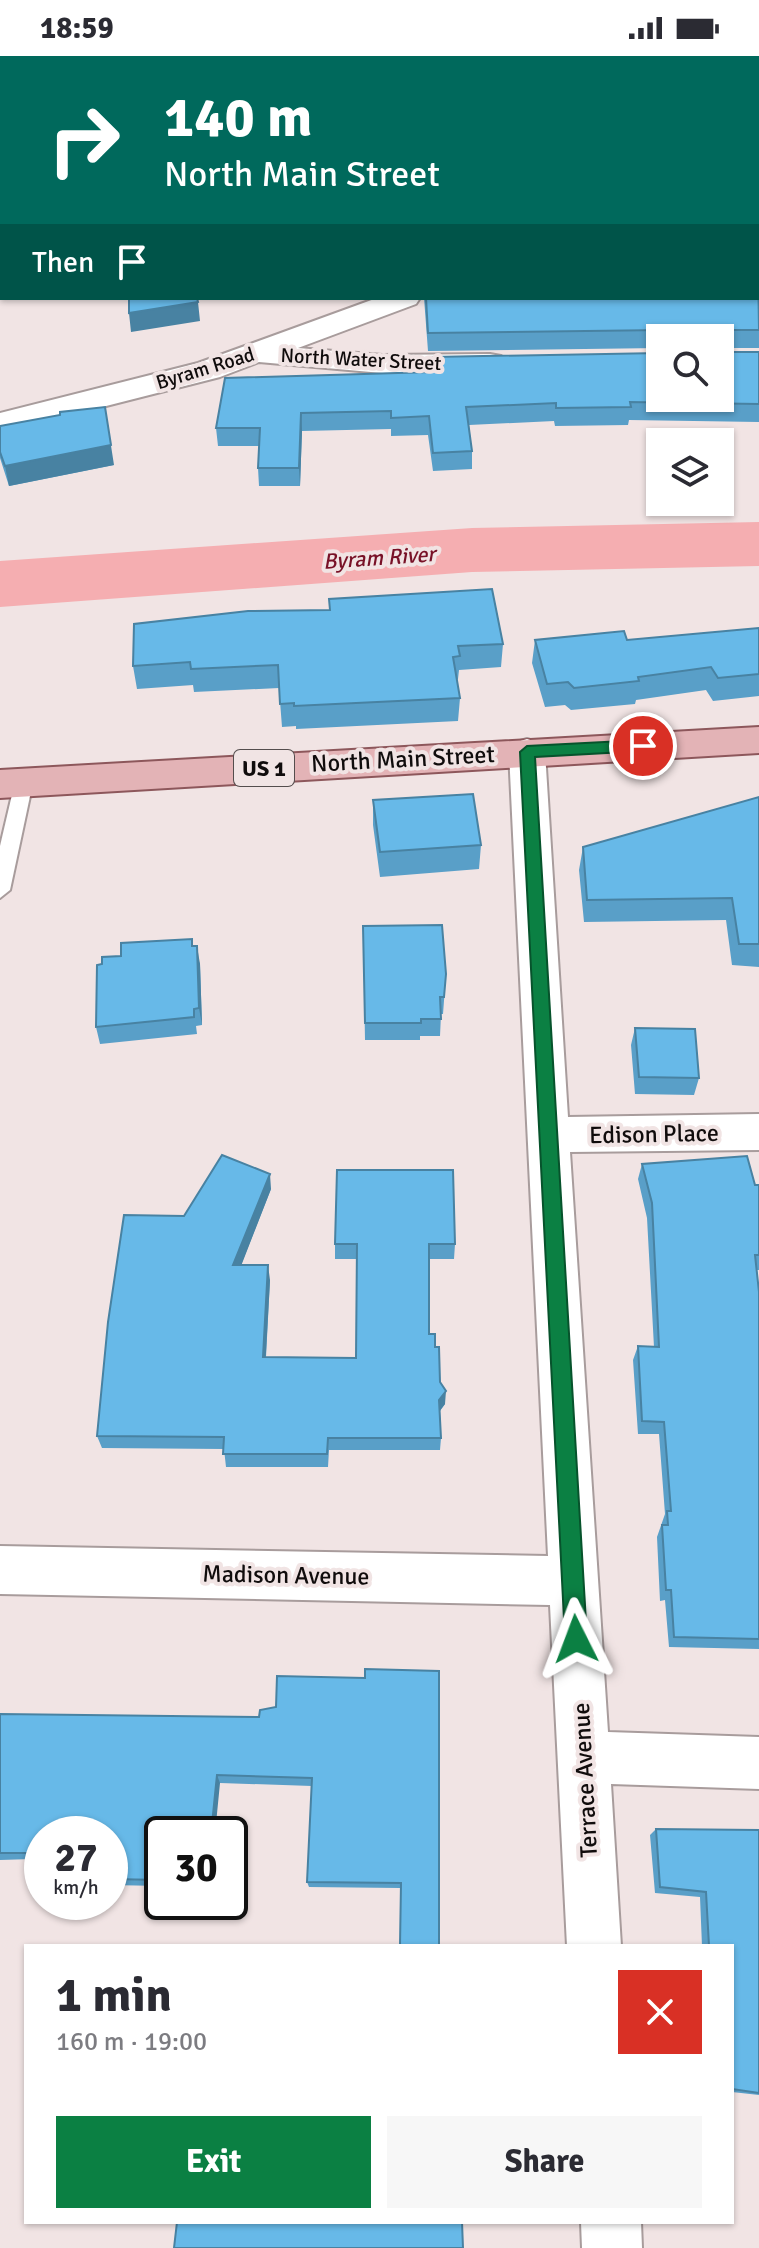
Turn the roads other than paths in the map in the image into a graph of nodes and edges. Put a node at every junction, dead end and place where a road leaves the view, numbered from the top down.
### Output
1 (400, 300) edge
2 (254, 353) junction
3 (521, 362) edge
4 (0, 423) edge
5 (759, 740) edge
6 (527, 752) junction
7 (12, 783) edge
8 (0, 890) edge
9 (759, 1132) edge
10 (550, 1135) junction
11 (0, 1570) edge
12 (573, 1581) junction
13 (583, 1757) junction
14 (759, 1763) edge
15 (594, 1944) edge
16 (611, 2224) edge
17 (612, 2248) edge

1 - 2 main road, Byram Road
2 - 3 main road, North Water Street
2 - 4 main road, Byram Road
5 - 6 main road, North Main Street / US 1
6 - 7 main road, North Main Street / US 1
6 - 10 street, Terrace Avenue
7 - 8 lane
9 - 10 street, Edison Place
10 - 12 street, Terrace Avenue
11 - 12 street, Madison Avenue
12 - 13 street, Terrace Avenue
13 - 14 street
13 - 15 street, Terrace Avenue
16 - 17 street

